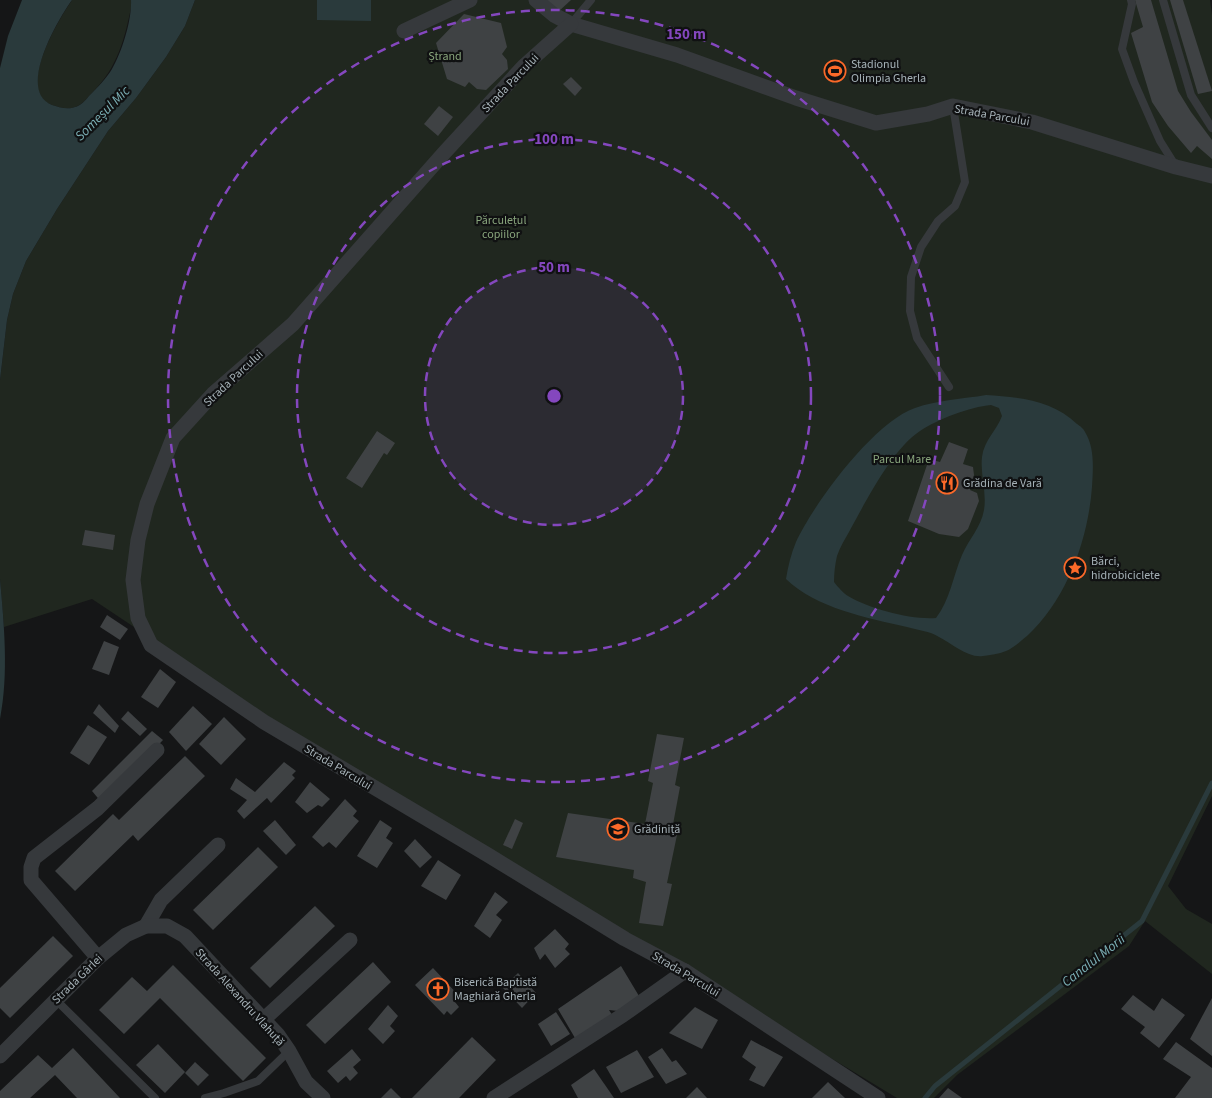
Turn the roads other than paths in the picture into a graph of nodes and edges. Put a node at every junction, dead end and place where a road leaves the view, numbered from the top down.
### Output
1 (470, 0) edge
2 (536, 0) edge
3 (591, 0) edge
4 (1131, 0) edge
5 (1163, 0) edge
6 (571, 24) junction
7 (404, 31) dead end
8 (953, 106) junction
9 (1212, 128) edge
10 (1176, 167) junction
11 (1212, 176) edge
12 (949, 386) dead end
13 (157, 750) dead end
14 (218, 845) dead end
15 (146, 926) junction
16 (167, 926) joint
17 (350, 940) dead end
18 (98, 958) junction
19 (685, 971) junction
20 (56, 1000) junction
21 (263, 1020) junction
22 (289, 1051) junction
23 (0, 1056) edge
24 (872, 1096) edge
25 (155, 1098) edge
26 (204, 1098) edge
27 (324, 1098) edge
28 (494, 1098) edge

1 - 7 street
2 - 6 street
3 - 6 lane
4 - 10 lane
5 - 9 lane
6 - 8 street, Strada Parcului
6 - 19 street, Strada Parcului
8 - 10 street, Strada Parcului
8 - 12 lane
10 - 11 street, Strada Parcului
13 - 18 street
14 - 15 street
15 - 16 street, Strada Gârlei
15 - 18 street, Strada Gârlei
16 - 21 street, Strada Alexandru Vlahuță
17 - 21 street
18 - 20 street, Strada Gârlei
19 - 24 street, Strada Parcului
19 - 28 street
20 - 23 street, Strada Gârlei
20 - 25 lane
21 - 22 street, Strada Alexandru Vlahuță
22 - 26 lane
22 - 27 street, Strada Alexandru Vlahuță

